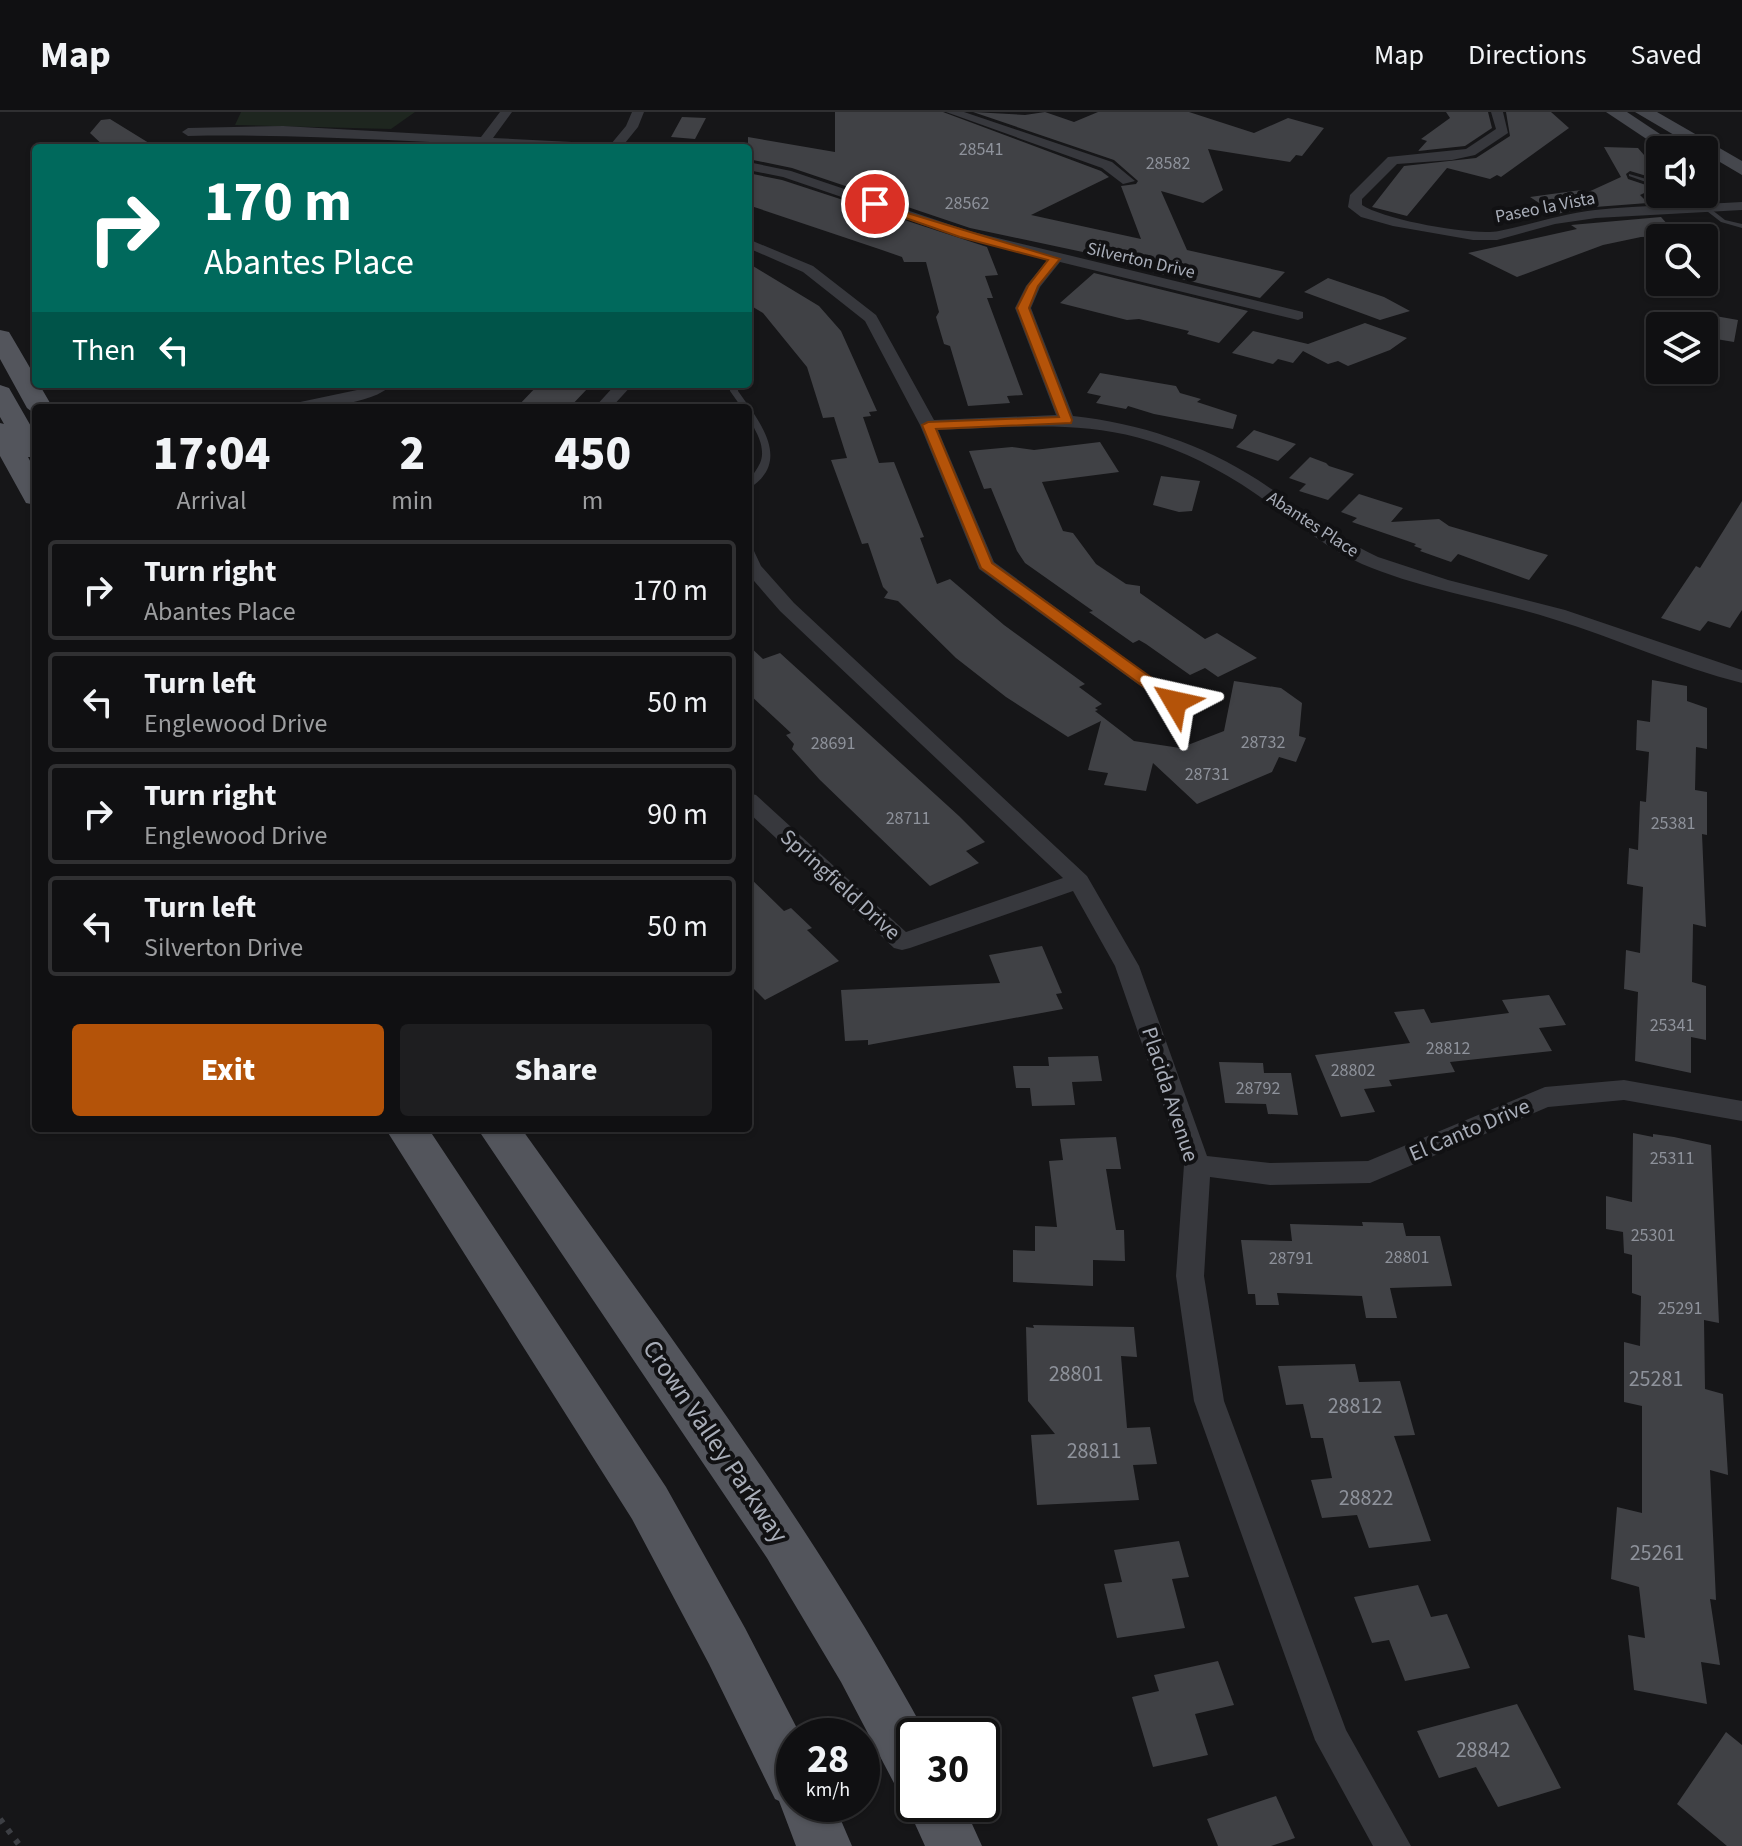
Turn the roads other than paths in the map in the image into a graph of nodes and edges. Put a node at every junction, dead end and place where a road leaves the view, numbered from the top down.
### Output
1 (506, 112) edge
2 (638, 112) edge
3 (952, 112) edge
4 (1497, 112) edge
5 (1615, 112) edge
6 (1644, 112) edge
7 (255, 130) junction
8 (188, 132) dead end
9 (1655, 136) edge
10 (485, 140) junction
11 (371, 142) edge
12 (246, 144) edge
13 (550, 144) edge
14 (617, 144) edge
15 (752, 167) edge
16 (1742, 169) edge
17 (1718, 173) edge
18 (1631, 175) dead end
19 (1646, 180) edge
20 (1128, 181) dead end
21 (1742, 186) edge
22 (1742, 206) edge
23 (1718, 207) edge
24 (1681, 208) edge
25 (1706, 208) edge
26 (1742, 226) edge
27 (752, 245) edge
28 (1055, 259) junction
29 (1298, 315) dead end
30 (0, 337) edge
31 (351, 388) edge
32 (375, 388) edge
33 (621, 388) edge
34 (0, 393) edge
35 (361, 394) junction
36 (38, 404) edge
37 (312, 404) edge
38 (350, 404) edge
39 (606, 404) edge
40 (752, 417) edge
41 (1066, 420) junction
42 (928, 425) junction
43 (0, 431) edge
44 (32, 451) edge
45 (752, 482) edge
46 (32, 490) edge
47 (752, 567) edge
48 (1742, 677) edge
49 (1175, 702) dead end
50 (752, 804) edge
51 (1079, 881) junction
52 (1742, 1111) edge
53 (409, 1132) edge
54 (501, 1132) edge
55 (1197, 1165) junction
56 (896, 1732) edge
57 (776, 1744) edge
58 (814, 1822) edge
59 (943, 1822) edge
60 (824, 1846) edge
61 (954, 1846) edge
62 (1393, 1846) edge

1 - 10 street
2 - 14 street
3 - 20 street
4 - 24 street, Paseo la Vista
5 - 9 main road
6 - 16 main road
7 - 8 street
7 - 11 street
7 - 12 street
10 - 11 street
10 - 13 street
15 - 28 street, Silverton Drive
17 - 21 main road
18 - 19 lane
22 - 23 street, Paseo la Vista
25 - 26 lane
27 - 42 street
28 - 29 street, Silverton Drive
28 - 41 street
30 - 36 main road
31 - 35 street
32 - 35 street
33 - 39 street
34 - 44 main road
35 - 37 street
35 - 38 street
40 - 45 lane
41 - 42 street, Abantes Place
41 - 48 street, Abantes Place
42 - 49 street
43 - 46 main road
47 - 51 street, Placida Avenue
50 - 51 street, Springfield Drive
51 - 55 street, Placida Avenue
52 - 55 street, El Canto Drive
53 - 57 main road
54 - 56 main road, Crown Valley Parkway
55 - 62 street, Placida Avenue
58 - 60 main road
59 - 61 main road

